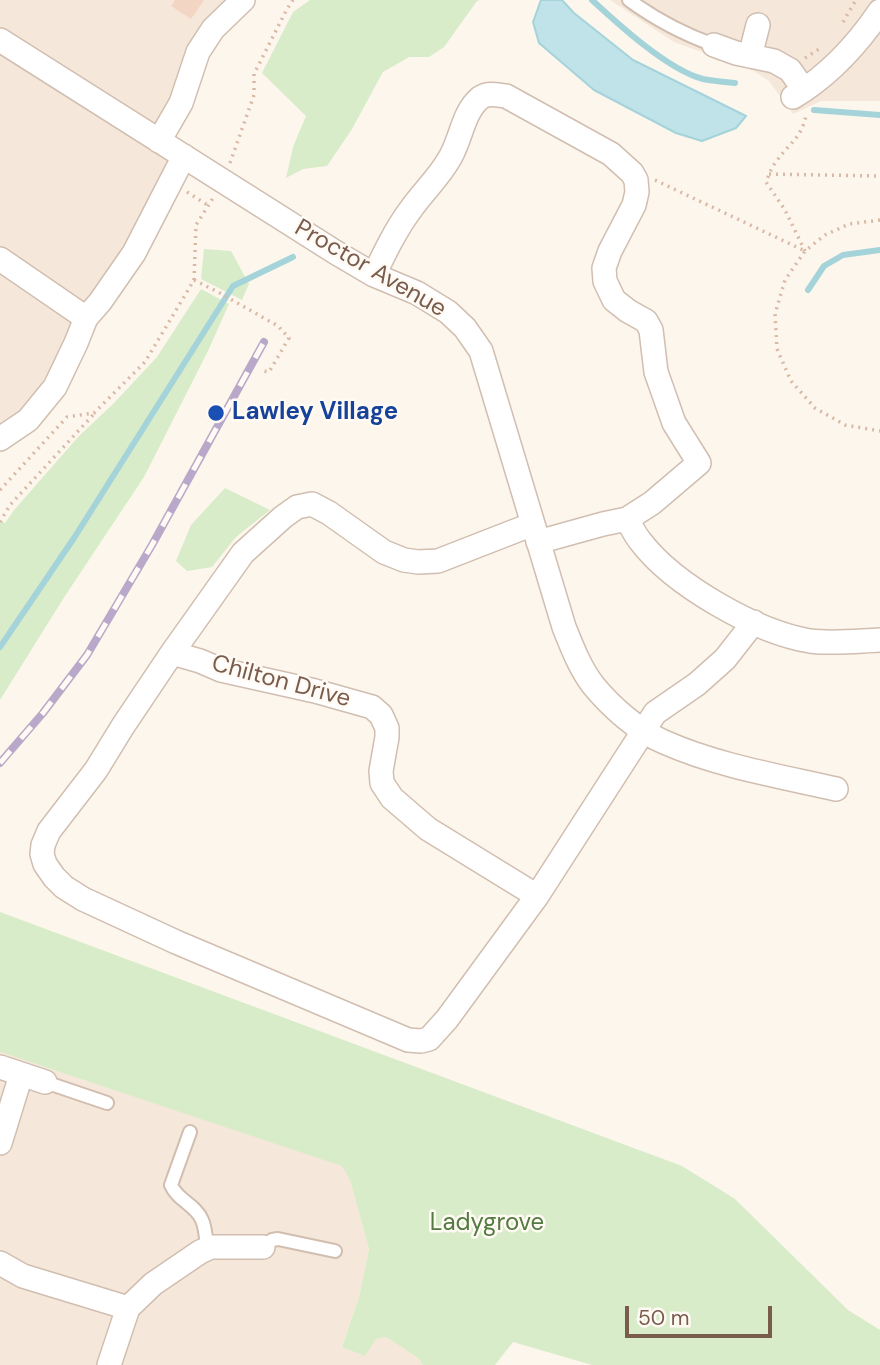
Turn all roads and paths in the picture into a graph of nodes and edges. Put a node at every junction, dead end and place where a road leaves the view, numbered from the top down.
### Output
1 (293, 0) edge
2 (629, 0) edge
3 (856, 0) edge
4 (230, 4) edge
5 (880, 11) edge
6 (842, 24) dead end
7 (758, 25) dead end
8 (0, 40) edge
9 (714, 45) joint
10 (821, 47) dead end
11 (750, 56) junction
12 (790, 70) junction
13 (799, 94) junction
14 (159, 141) junction
15 (184, 156) junction
16 (769, 174) junction
17 (645, 175) dead end
18 (880, 176) edge
19 (223, 181) junction
20 (180, 187) dead end
21 (209, 206) junction
22 (880, 220) edge
23 (805, 251) junction
24 (0, 259) edge
25 (374, 275) junction
26 (194, 280) junction
27 (86, 318) junction
28 (263, 371) dead end
29 (94, 413) junction
30 (880, 431) edge
31 (0, 439) edge
32 (0, 490) edge
33 (627, 519) junction
34 (0, 522) edge
35 (535, 533) junction
36 (754, 622) junction
37 (880, 640) edge
38 (172, 653) junction
39 (642, 730) junction
40 (836, 789) dead end
41 (537, 896) junction
42 (10, 1071) edge
43 (45, 1082) joint
44 (107, 1103) dead end
45 (190, 1132) dead end
46 (0, 1143) edge
47 (263, 1247) joint
48 (206, 1249) junction
49 (335, 1251) dead end
50 (0, 1263) edge
51 (128, 1308) junction
52 (109, 1365) edge

1 - 19 path
2 - 9 lane
3 - 6 path
4 - 14 street
5 - 13 street
7 - 11 street
8 - 14 street, Proctor Avenue
9 - 11 street
10 - 12 path
11 - 12 street
12 - 13 street
13 - 16 path
14 - 15 street, Proctor Avenue
15 - 19 street, Proctor Avenue
15 - 27 street
16 - 18 path
16 - 23 path
17 - 23 path
19 - 21 path
19 - 25 street, Proctor Avenue
20 - 21 path
21 - 26 path
22 - 23 path
23 - 30 path
24 - 27 street
25 - 33 street
25 - 35 street, Proctor Avenue
26 - 28 path
26 - 29 path
27 - 31 street
29 - 32 path
29 - 34 path
33 - 35 street
33 - 36 street
35 - 38 street, Chilton Drive
35 - 39 street, Proctor Avenue
36 - 37 street
36 - 39 street
38 - 41 street, Chilton Drive
38 - 41 street
39 - 40 street, Proctor Avenue
39 - 41 street
42 - 43 street
42 - 46 street
43 - 44 lane
45 - 48 lane
47 - 48 street
47 - 49 lane
48 - 51 street
50 - 51 street
51 - 52 street

